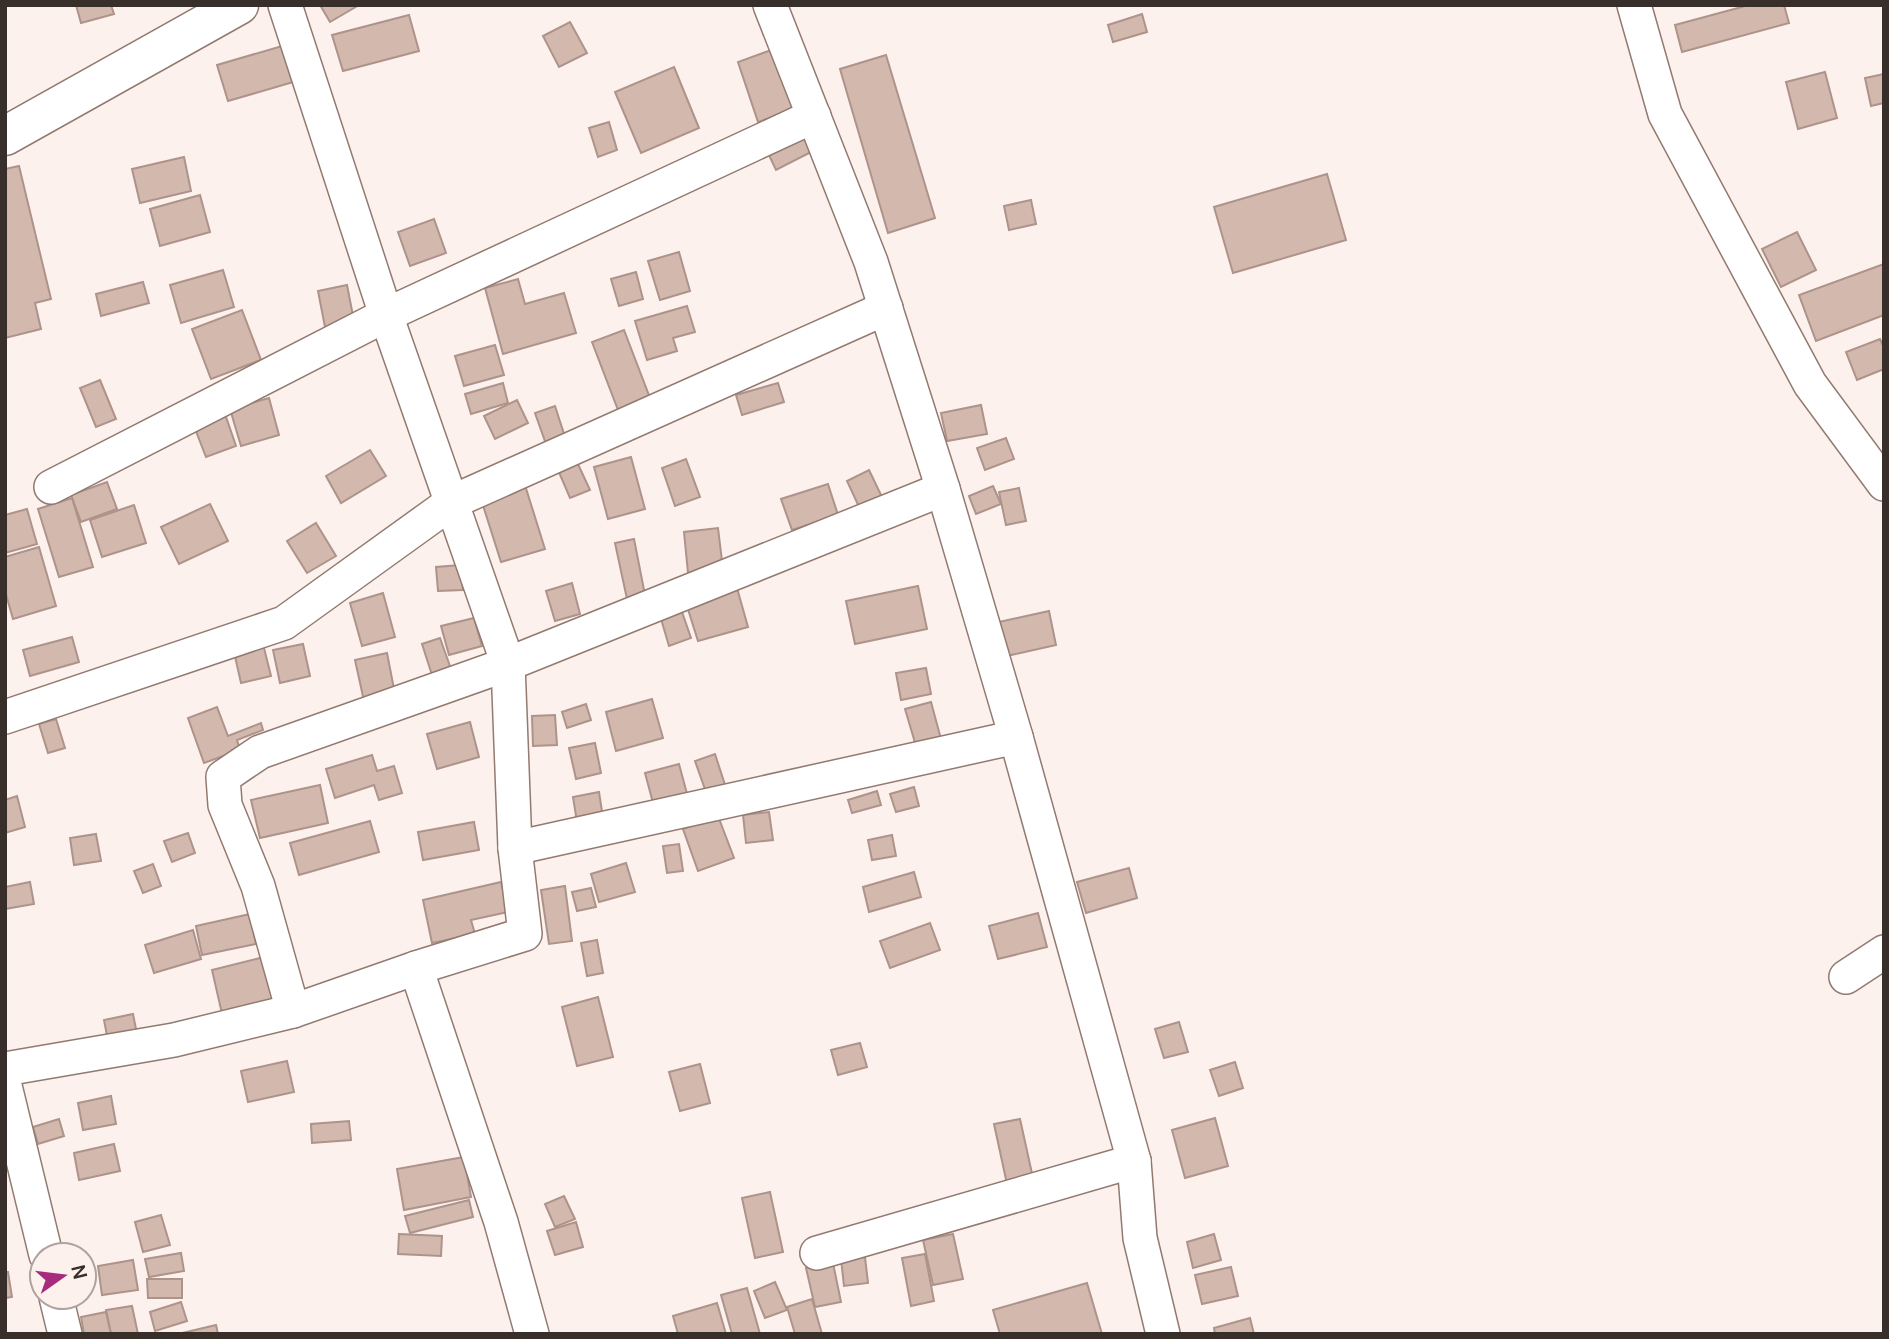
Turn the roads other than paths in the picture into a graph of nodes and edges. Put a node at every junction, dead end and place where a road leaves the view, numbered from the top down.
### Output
1 (239, 5) edge
2 (285, 5) edge
3 (770, 5) edge
4 (1634, 5) edge
5 (814, 116) junction
6 (5, 135) edge
7 (886, 308) junction
8 (386, 315) junction
9 (1884, 484) edge
10 (51, 487) dead end
11 (943, 489) junction
12 (452, 502) junction
13 (508, 664) junction
14 (5, 717) edge
15 (1016, 737) junction
16 (515, 848) junction
17 (1884, 952) edge
18 (416, 968) junction
19 (1846, 977) dead end
20 (293, 1011) junction
21 (5, 1069) edge
22 (5, 1086) edge
23 (1134, 1161) junction
24 (43, 1241) edge
25 (817, 1253) dead end
26 (59, 1311) edge
27 (65, 1334) edge
28 (533, 1334) edge
29 (1163, 1334) edge

1 - 6 street
2 - 8 street
3 - 5 street
4 - 9 street
5 - 7 street
5 - 8 street
7 - 11 street
7 - 12 street
8 - 10 street
8 - 12 street
11 - 13 street
11 - 15 street
12 - 13 street
12 - 14 street
13 - 16 street
13 - 20 street
15 - 16 street
15 - 23 street
16 - 18 street
17 - 19 street
18 - 20 street
18 - 28 street
20 - 21 street
22 - 24 street
23 - 25 street
23 - 29 street
26 - 27 street

